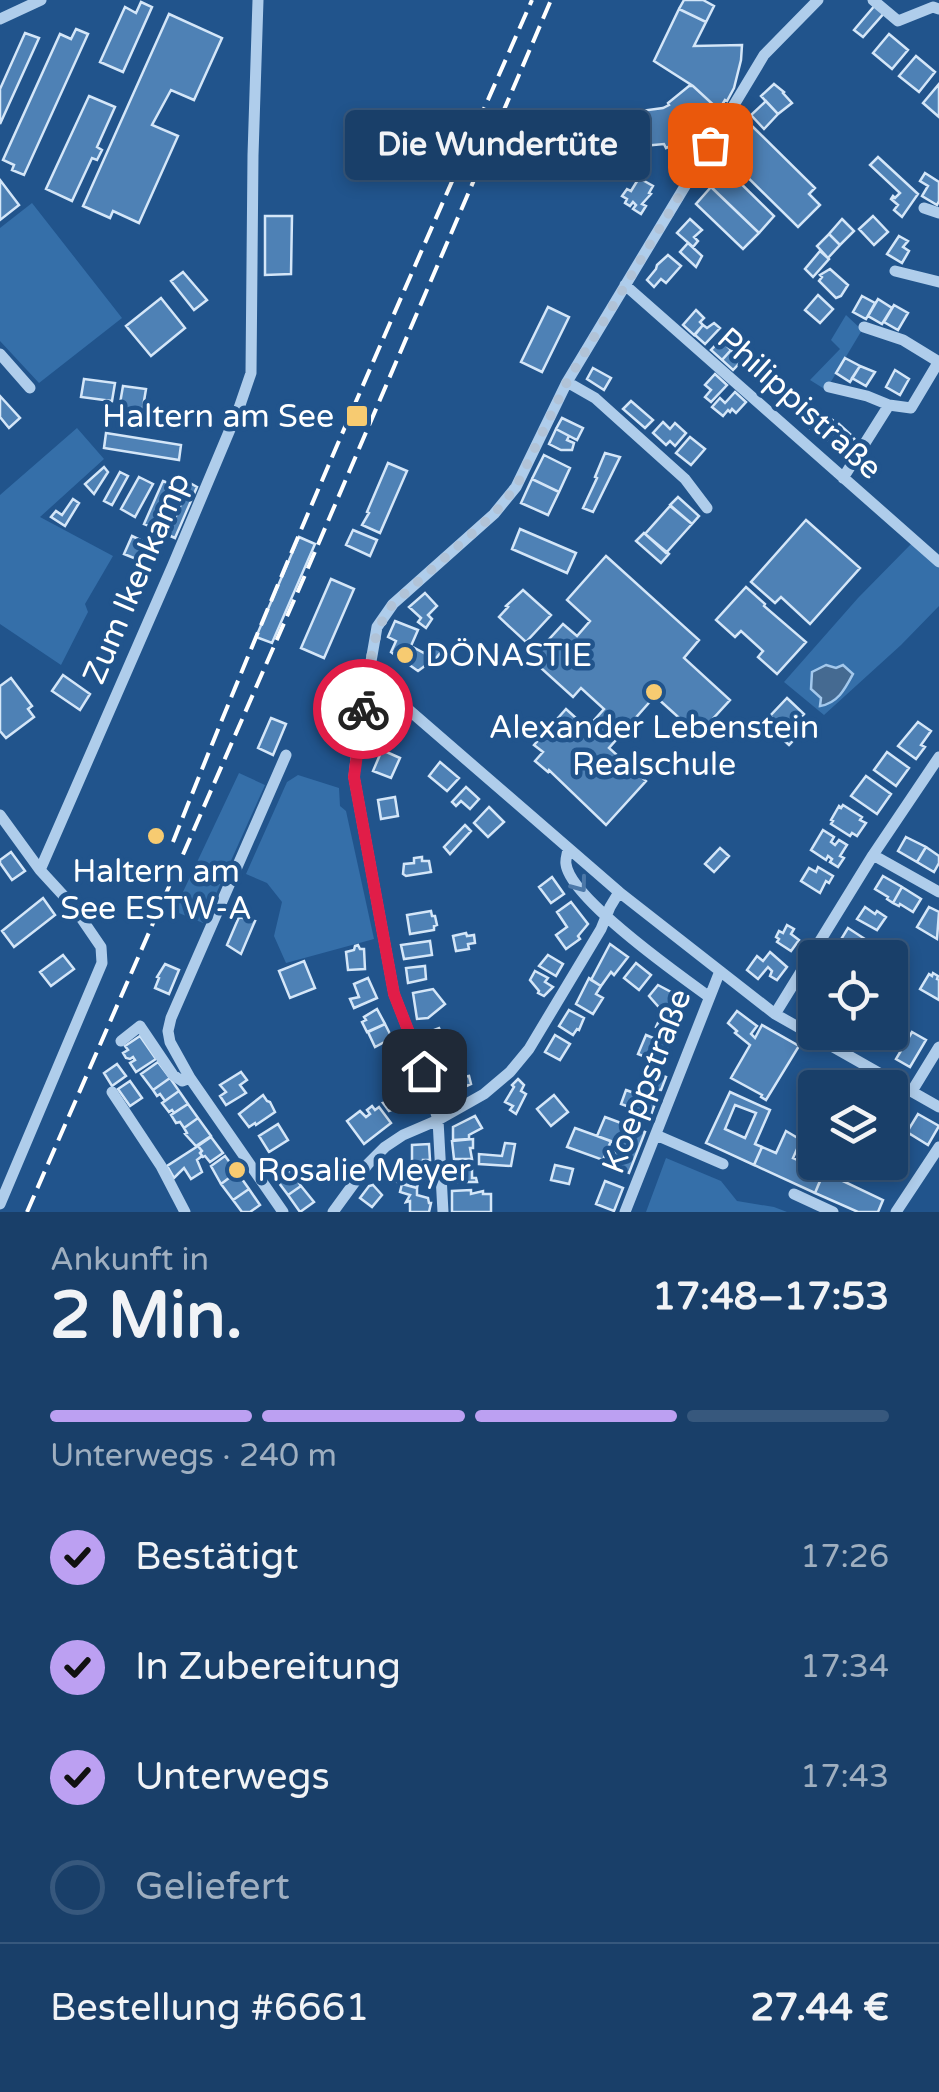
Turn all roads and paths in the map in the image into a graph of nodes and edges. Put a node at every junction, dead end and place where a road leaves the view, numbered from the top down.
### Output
1 (41, 0) edge
2 (258, 0) edge
3 (818, 0) edge
4 (874, 0) edge
5 (939, 8) edge
6 (0, 19) edge
7 (924, 208) dead end
8 (939, 213) edge
9 (894, 272) dead end
10 (939, 282) edge
11 (625, 285) junction
12 (864, 327) dead end
13 (0, 354) edge
14 (939, 362) edge
15 (567, 382) junction
16 (829, 387) dead end
17 (30, 388) dead end
18 (890, 405) junction
19 (843, 478) junction
20 (708, 508) dead end
21 (939, 562) edge
22 (368, 684) junction
23 (286, 754) dead end
24 (939, 757) edge
25 (0, 815) edge
26 (568, 848) junction
27 (873, 855) junction
28 (40, 870) junction
29 (619, 892) junction
30 (939, 892) edge
31 (606, 918) junction
32 (720, 971) junction
33 (708, 996) junction
34 (775, 1014) junction
35 (121, 1042) dead end
36 (939, 1047) edge
37 (190, 1078) junction
38 (912, 1091) junction
39 (112, 1092) dead end
40 (939, 1106) edge
41 (438, 1120) junction
42 (656, 1135) junction
43 (939, 1147) edge
44 (723, 1164) dead end
45 (794, 1194) dead end
46 (0, 1204) edge
47 (185, 1212) edge
48 (283, 1212) edge
49 (333, 1212) edge
50 (443, 1212) edge
51 (625, 1212) edge
52 (833, 1212) edge
53 (896, 1212) edge

1 - 6 street
2 - 28 street, Zum Ikenkamp
3 - 11 street
4 - 5 street
7 - 8 street
9 - 10 street
11 - 15 street
11 - 19 street, Philippistraße
12 - 14 street
13 - 17 street
14 - 18 street
15 - 20 street
15 - 22 street
16 - 18 street
18 - 19 street
19 - 21 street, Philippistraße
22 - 26 street
22 - 41 street
23 - 37 street
24 - 27 street
25 - 28 street
26 - 29 street
26 -> 31 street
27 - 30 street
27 - 34 street
28 - 46 street
29 - 31 street
29 - 32 street
31 - 33 street
31 - 41 street
32 - 33 street, Koeppstraße
32 - 34 street
33 - 42 street, Koeppstraße
34 - 38 street
35 - 37 street
36 - 38 street
37 - 48 street
38 - 40 street
39 - 47 street
41 - 49 street
41 - 50 street
42 - 44 street
42 - 51 street, Koeppstraße
43 - 53 street
45 - 52 street

